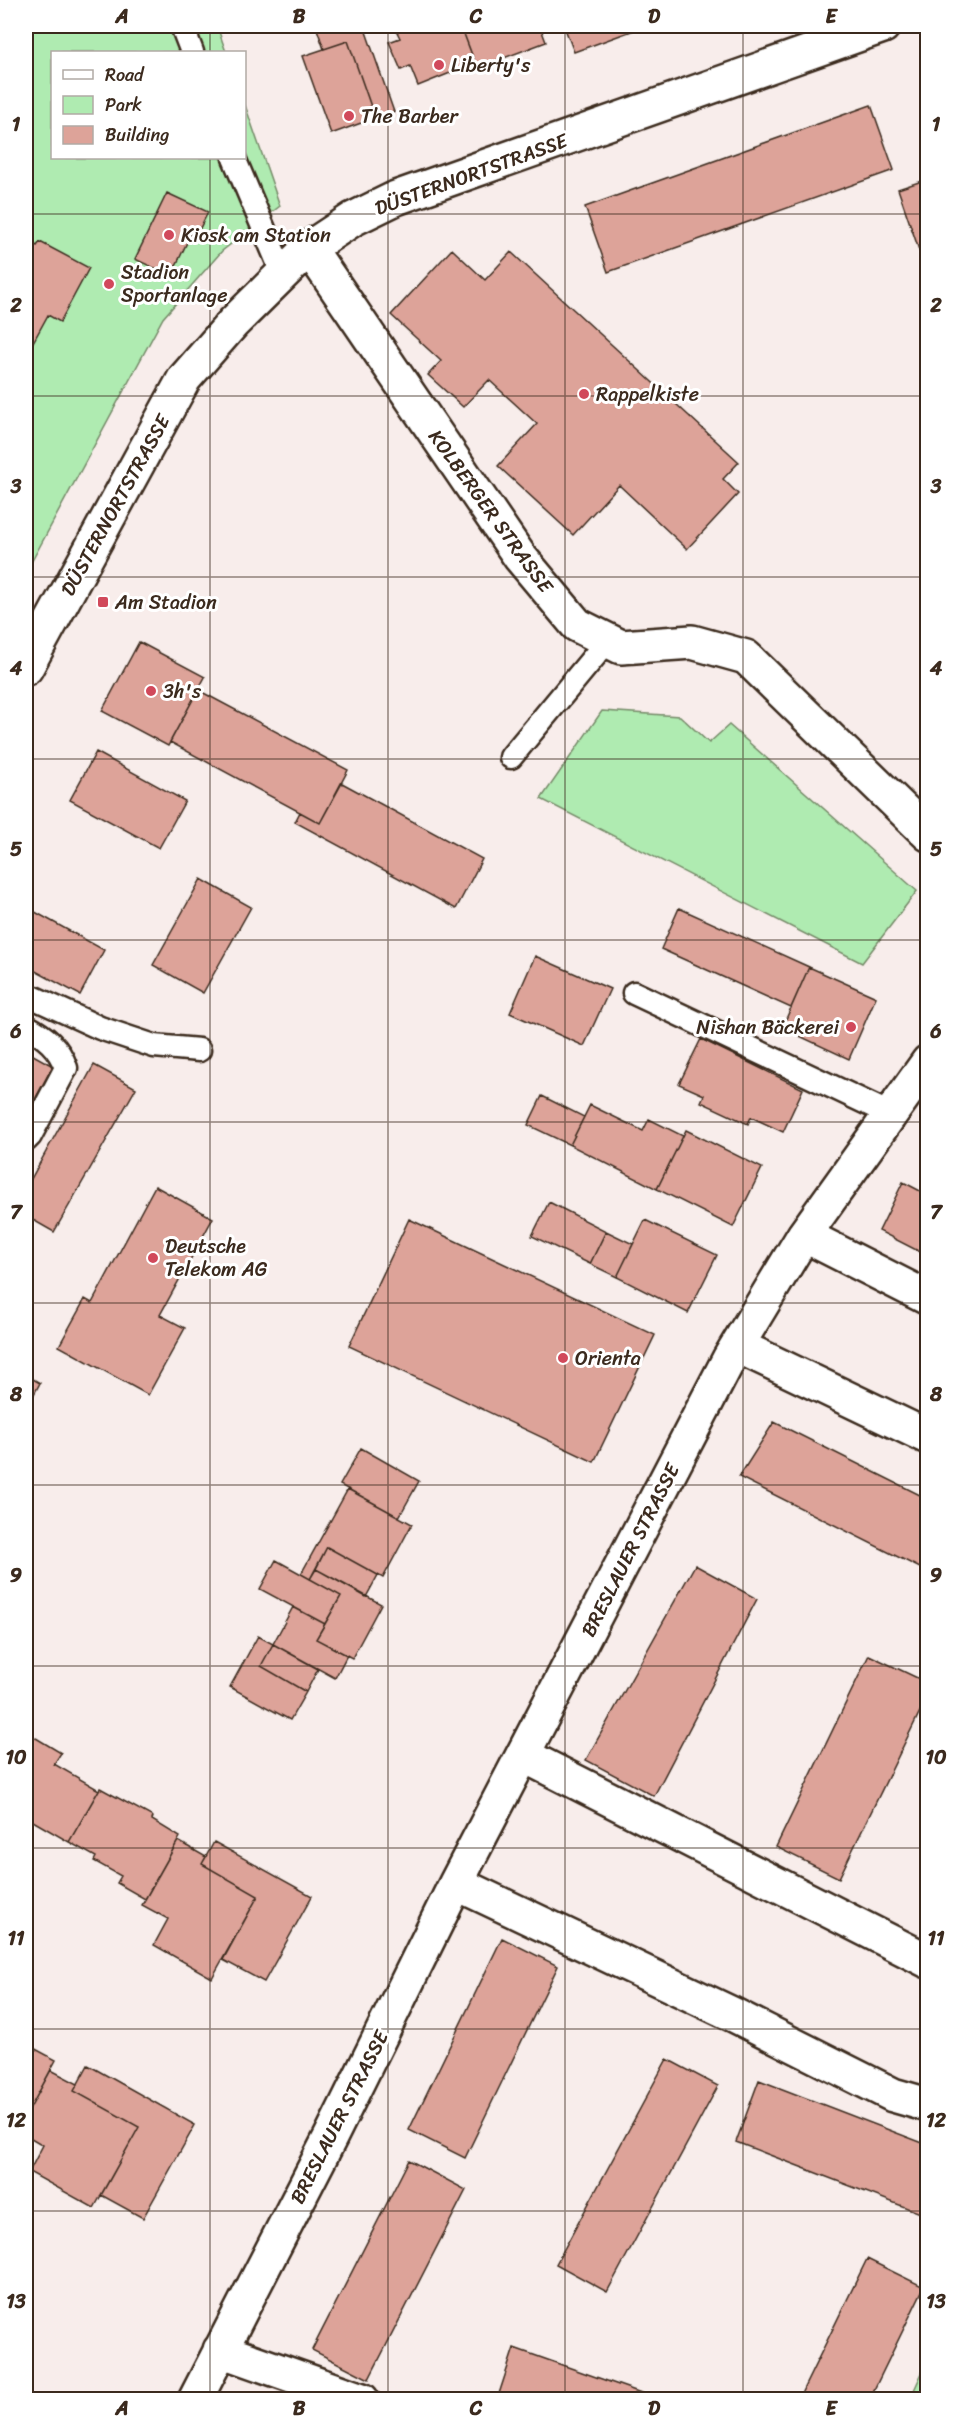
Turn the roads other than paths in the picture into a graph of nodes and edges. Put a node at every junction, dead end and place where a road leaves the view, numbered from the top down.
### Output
1 (182, 26) edge
2 (883, 26) edge
3 (192, 51) edge
4 (234, 159) edge
5 (309, 248) junction
6 (282, 272) junction
7 (608, 640) junction
8 (26, 668) edge
9 (511, 757) dead end
10 (927, 834) edge
11 (26, 993) edge
12 (634, 993) dead end
13 (26, 1026) edge
14 (199, 1050) dead end
15 (927, 1062) edge
16 (890, 1114) junction
17 (26, 1140) edge
18 (804, 1235) junction
19 (927, 1298) edge
20 (738, 1347) junction
21 (927, 1437) edge
22 (523, 1755) junction
23 (456, 1883) junction
24 (927, 1961) edge
25 (927, 2105) edge
26 (219, 2350) junction
27 (195, 2400) edge
28 (362, 2400) edge

1 - 3 lane
2 - 5 street, DÜSTERNORTSTRASSE
4 - 6 lane
5 - 6 street, DÜSTERNORTSTRASSE
5 - 7 street, KOLBERGER STRASSE
6 - 8 street, DÜSTERNORTSTRASSE
7 - 9 lane
7 - 10 street, KOLBERGER STRASSE
11 - 14 lane
12 - 16 lane
13 - 17 lane
15 - 16 street, BRESLAUER STRASSE
16 - 18 street, BRESLAUER STRASSE
18 - 19 street
18 - 20 street, BRESLAUER STRASSE
20 - 21 street
20 - 22 street, BRESLAUER STRASSE
22 - 23 street, BRESLAUER STRASSE
22 - 24 street
23 - 25 street
23 - 26 street, BRESLAUER STRASSE
26 - 27 street, BRESLAUER STRASSE
26 - 28 street

